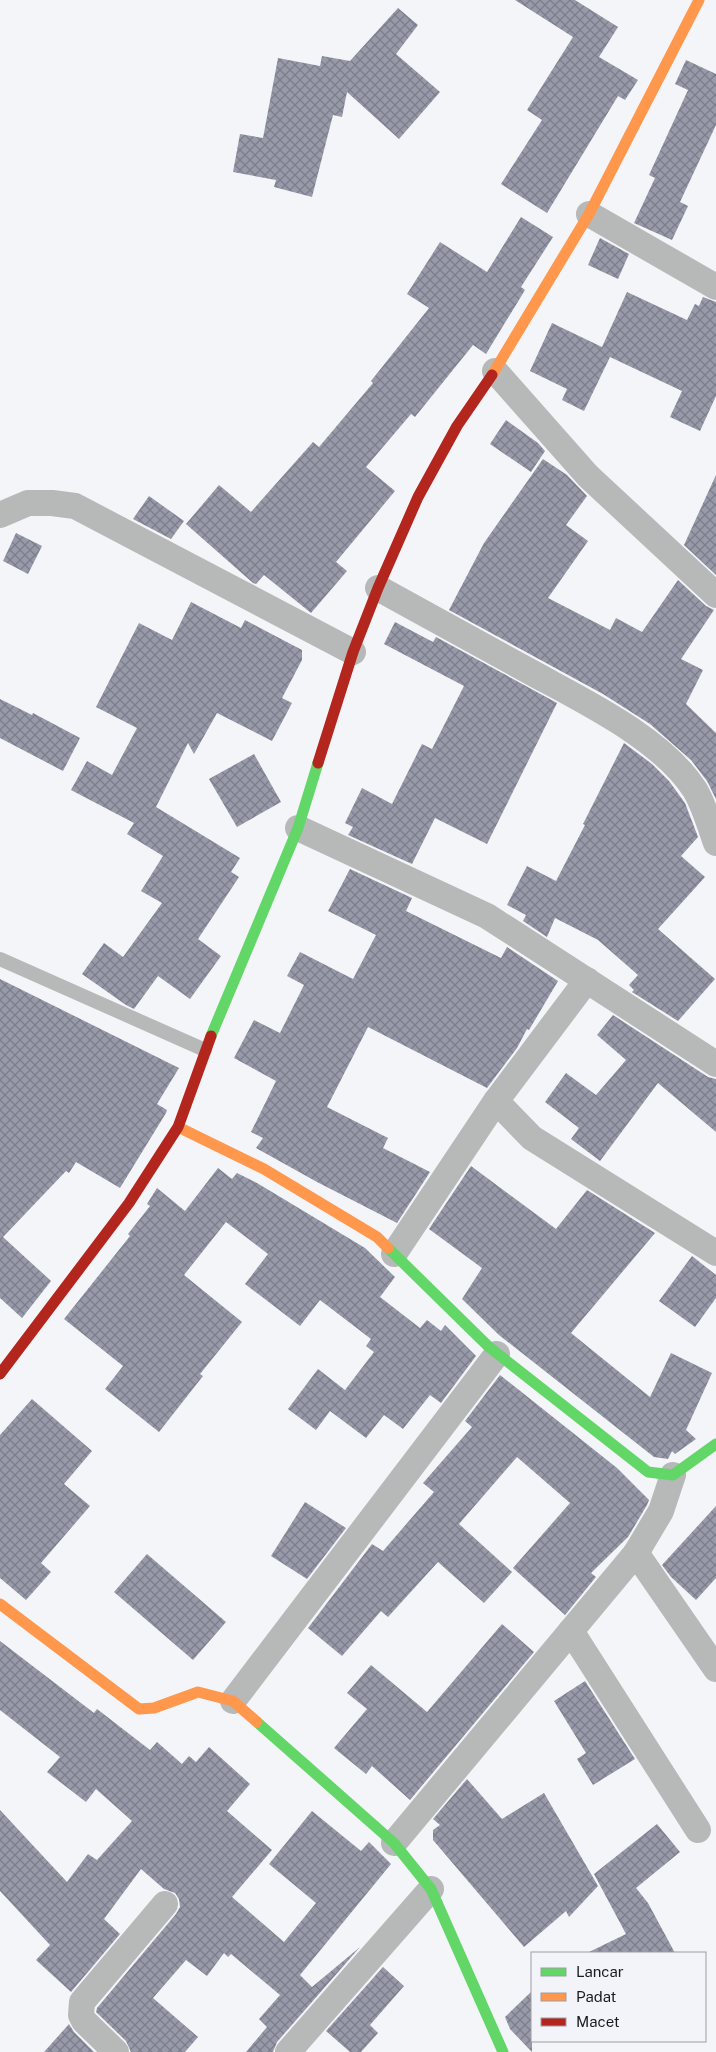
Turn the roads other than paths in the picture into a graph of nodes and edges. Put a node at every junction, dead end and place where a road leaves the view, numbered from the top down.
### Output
1 (699, 0) edge
2 (589, 214) junction
3 (716, 287) edge
4 (495, 371) junction
5 (0, 515) edge
6 (378, 588) junction
7 (716, 594) edge
8 (353, 652) junction
9 (298, 828) junction
10 (716, 843) edge
11 (0, 959) edge
12 (587, 980) junction
13 (205, 1050) junction
14 (716, 1064) edge
15 (496, 1100) junction
16 (178, 1127) junction
17 (716, 1253) edge
18 (394, 1254) junction
19 (497, 1354) junction
20 (0, 1374) edge
21 (716, 1444) edge
22 (673, 1475) junction
23 (636, 1553) junction
24 (0, 1604) edge
25 (571, 1631) junction
26 (716, 1669) edge
27 (233, 1701) junction
28 (698, 1830) dead end
29 (394, 1844) junction
30 (431, 1889) junction
31 (165, 1904) dead end
32 (116, 2052) edge
33 (288, 2052) edge
34 (503, 2052) edge

1 - 2 street
2 - 3 street
2 - 4 street
4 - 6 street
4 - 7 street
5 - 8 street
6 - 8 street
6 - 10 street
8 - 9 street
9 - 12 street
9 - 13 street
11 - 13 lane
12 - 14 street
12 - 15 street
13 - 16 street
15 - 17 street
15 - 18 street
16 - 18 street
16 - 20 street
18 - 19 street
19 - 22 street
19 - 27 street
21 - 22 street
22 - 23 street
23 - 25 street
23 - 26 street
24 - 27 street
25 - 28 street
25 - 29 street
27 - 29 street
29 - 30 street
30 - 33 street
30 - 34 street
31 - 32 street

